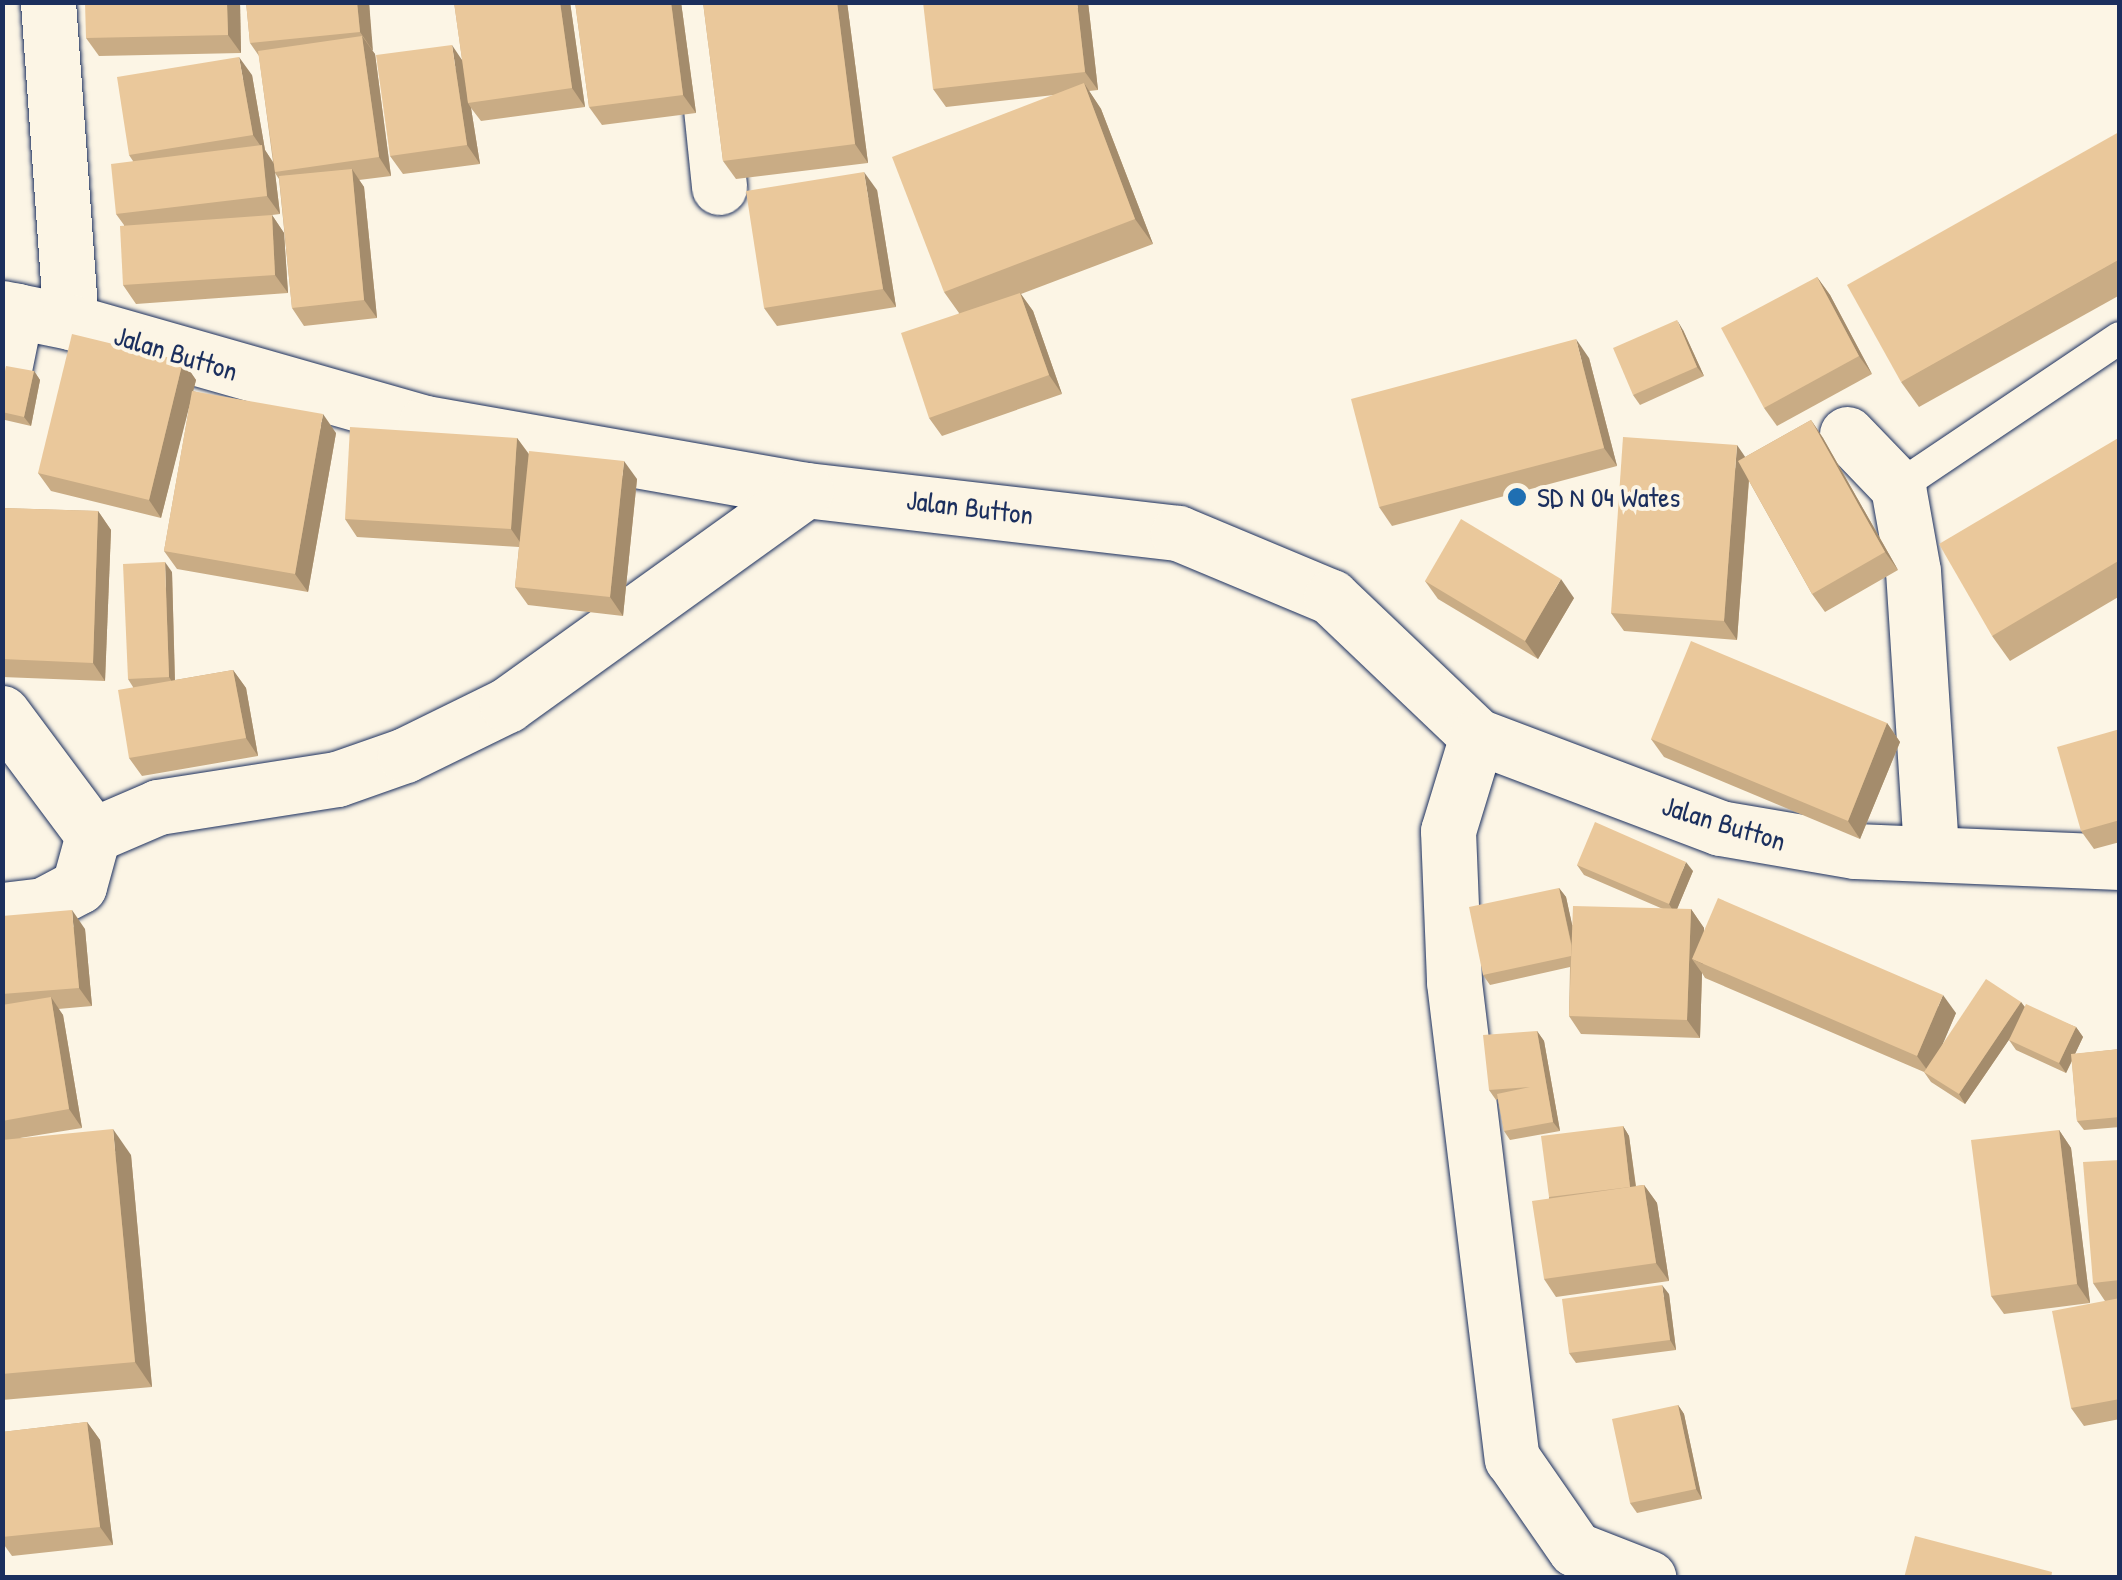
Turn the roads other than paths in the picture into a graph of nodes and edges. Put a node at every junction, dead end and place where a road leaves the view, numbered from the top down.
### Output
1 (48, 2) edge
2 (700, 2) edge
3 (719, 187) edge
4 (9, 309) edge
5 (71, 322) junction
6 (2120, 338) edge
7 (2, 379) edge
8 (1847, 434) dead end
9 (1898, 487) junction
10 (806, 490) junction
11 (2, 713) edge
12 (1477, 736) junction
13 (93, 835) junction
14 (1931, 851) junction
15 (2120, 862) edge
16 (2, 910) edge
17 (1648, 1578) edge

1 - 5 street
2 - 3 street
4 - 5 street, Jalan Button
4 - 7 street
5 - 10 street, Jalan Button
6 - 9 lane
8 - 9 street
9 - 14 street
10 - 12 street, Jalan Button
10 - 13 street
11 - 13 street
12 - 14 street, Jalan Button
12 - 17 street
13 - 16 street
14 - 15 street, Jalan Button

